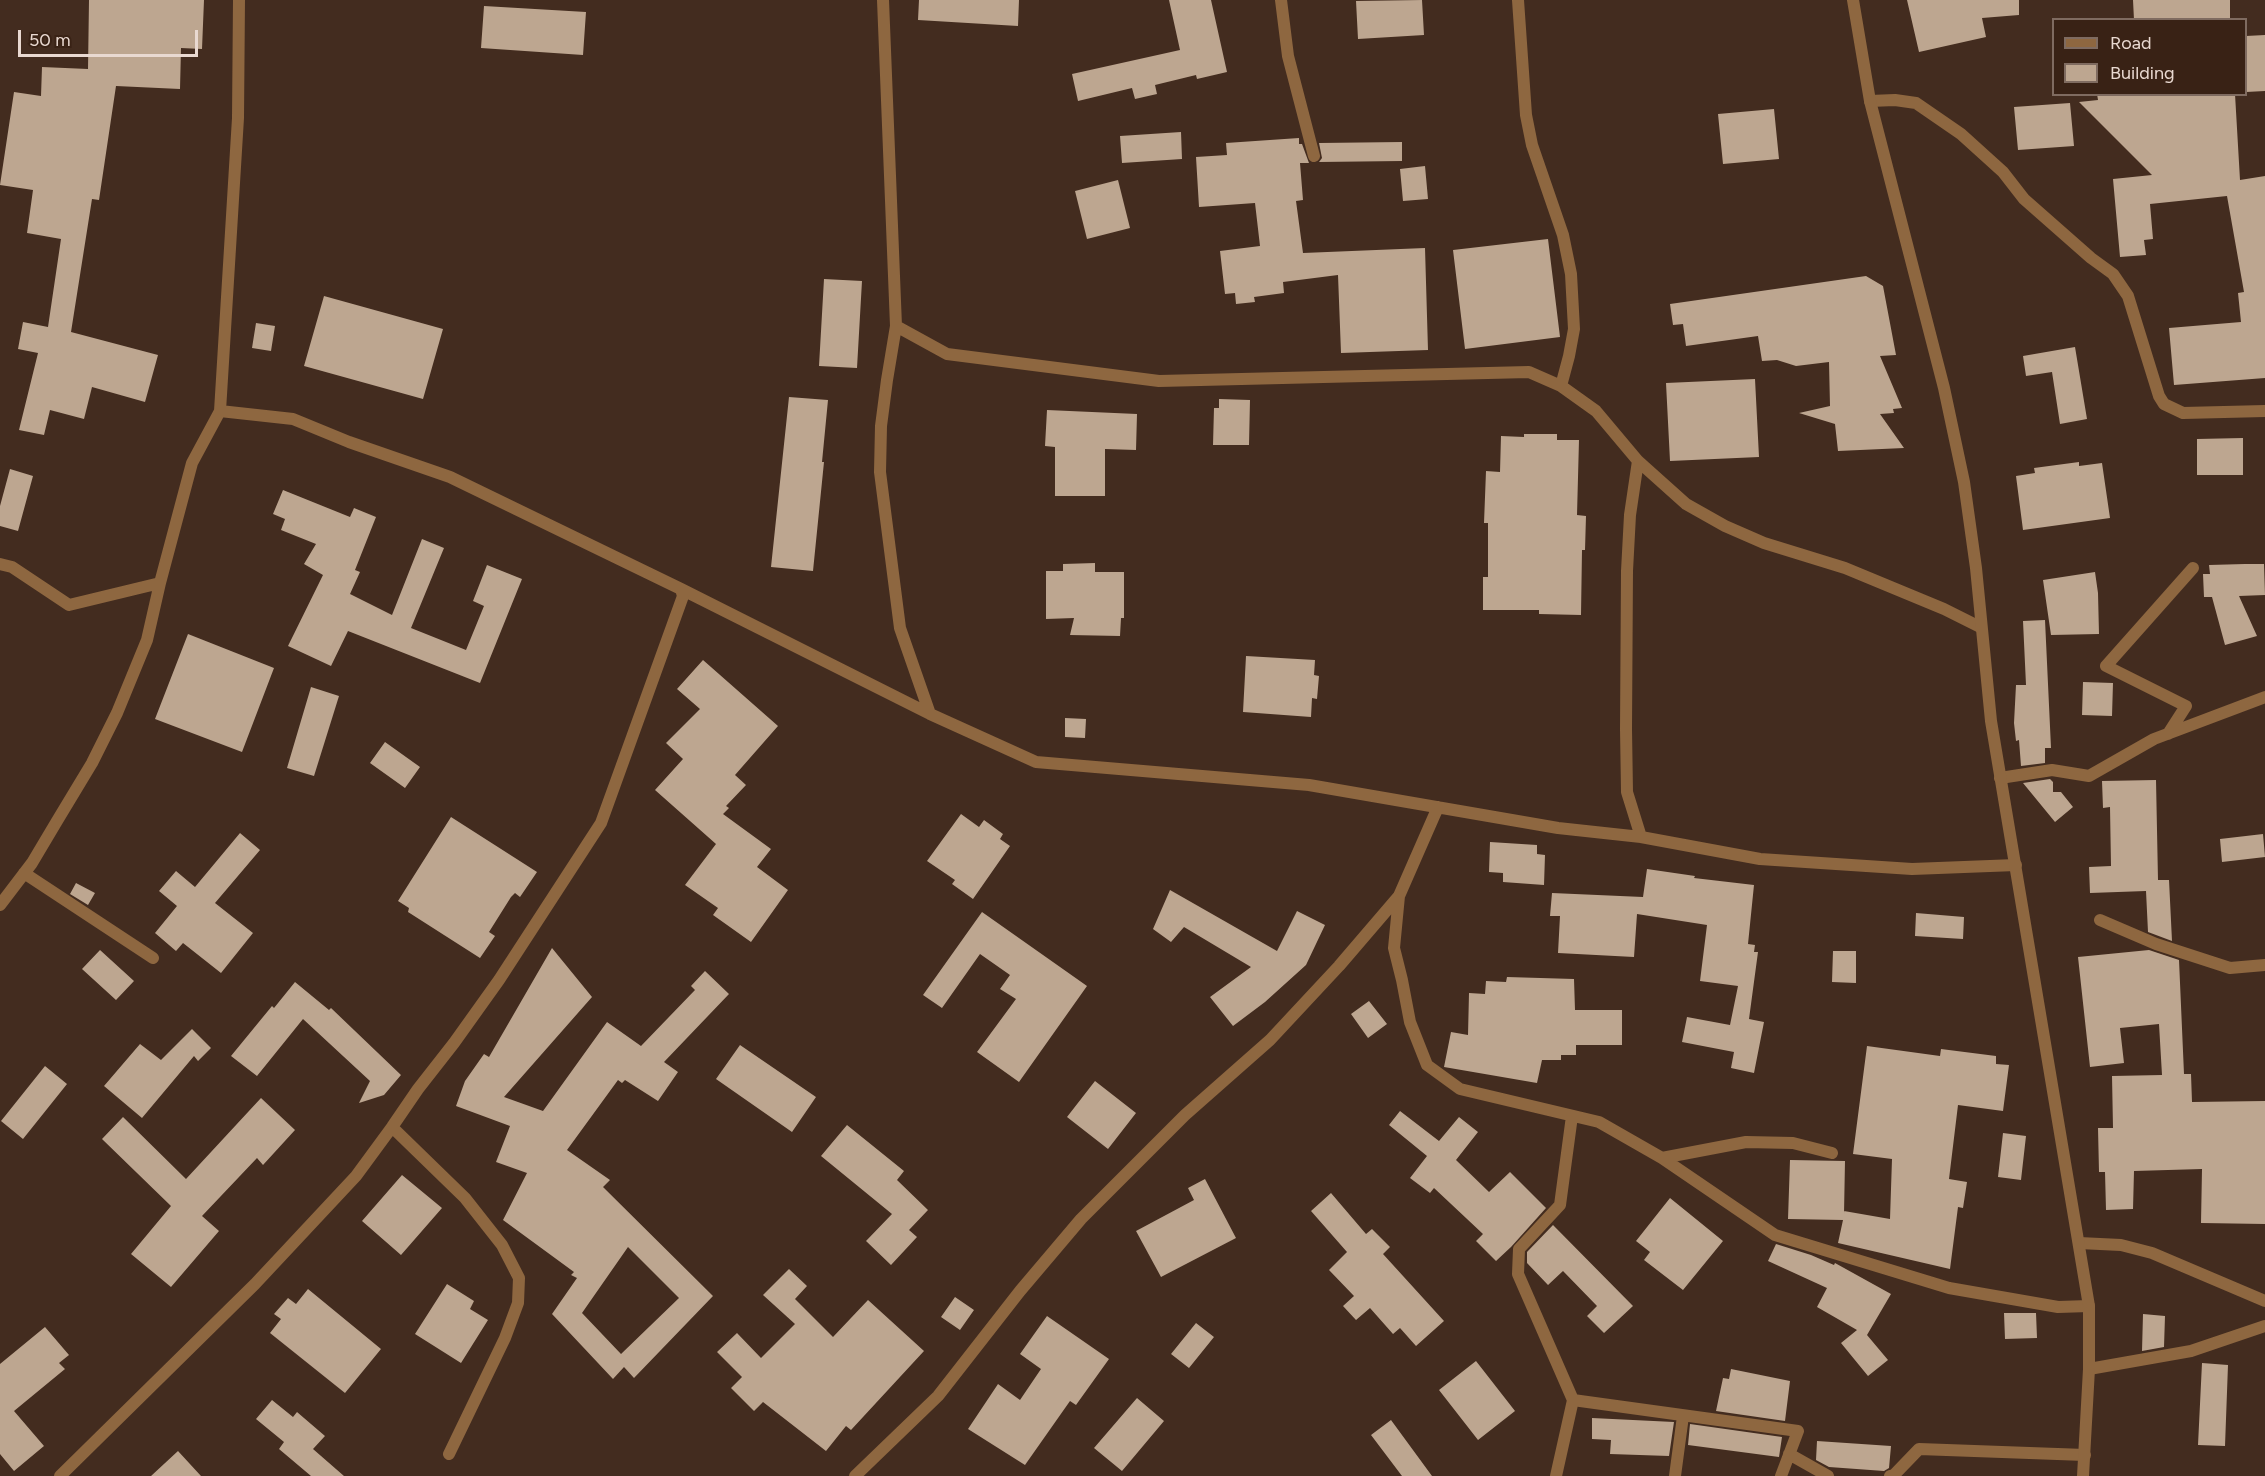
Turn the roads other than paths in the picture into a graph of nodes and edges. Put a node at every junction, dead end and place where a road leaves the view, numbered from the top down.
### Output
1 (239, 0) edge
2 (883, 0) edge
3 (1281, 0) edge
4 (1518, 0) edge
5 (1853, 0) edge
6 (1870, 101) junction
7 (1314, 156) dead end
8 (896, 326) junction
9 (1561, 386) junction
10 (220, 411) junction
11 (2265, 411) edge
12 (1638, 461) junction
13 (0, 564) edge
14 (2193, 568) dead end
15 (160, 583) junction
16 (681, 589) junction
17 (1980, 627) junction
18 (2265, 697) edge
19 (930, 714) junction
20 (2168, 734) junction
21 (2000, 778) junction
22 (1438, 807) junction
23 (1641, 837) junction
24 (2016, 865) junction
25 (24, 873) junction
26 (1399, 896) junction
27 (0, 905) edge
28 (2100, 920) dead end
29 (153, 958) dead end
30 (2265, 965) edge
31 (1572, 1116) junction
32 (392, 1127) junction
33 (1832, 1153) dead end
34 (1662, 1158) junction
35 (2079, 1243) junction
36 (2265, 1301) edge
37 (2089, 1306) junction
38 (2265, 1326) edge
39 (2089, 1369) junction
40 (1573, 1400) junction
41 (1683, 1416) junction
42 (449, 1454) dead end
43 (1789, 1454) junction
44 (2085, 1455) junction
45 (60, 1476) edge
46 (855, 1476) edge
47 (1556, 1476) edge
48 (1675, 1476) edge
49 (1781, 1476) edge
50 (1828, 1476) edge
51 (1890, 1476) edge
52 (2083, 1476) edge

1 - 10 street
2 - 8 street
3 - 7 street
4 - 9 street
5 - 6 street
6 - 11 street
6 - 17 street
8 - 9 street
8 - 19 street
9 - 12 street
10 - 15 street
10 - 16 street
12 - 17 street
12 - 23 street
13 - 15 street
14 - 20 street
15 - 25 street
16 - 19 street
16 - 32 street
17 - 21 street
18 - 20 street
19 - 22 street
20 - 21 street
21 - 24 street
22 - 23 street
22 - 26 street
23 - 24 street
24 - 35 street
25 - 27 street
25 - 29 street
26 - 31 street
26 - 46 street
28 - 30 street
31 - 34 street
31 - 40 street
32 - 42 street
32 - 45 street
33 - 34 street
34 - 37 street
35 - 36 street
35 - 37 street
37 - 39 street
38 - 39 street
39 - 44 street
40 - 41 street
40 - 47 street
41 - 43 street
41 - 48 street
43 - 49 street
43 - 50 street
44 - 51 street
44 - 52 street

